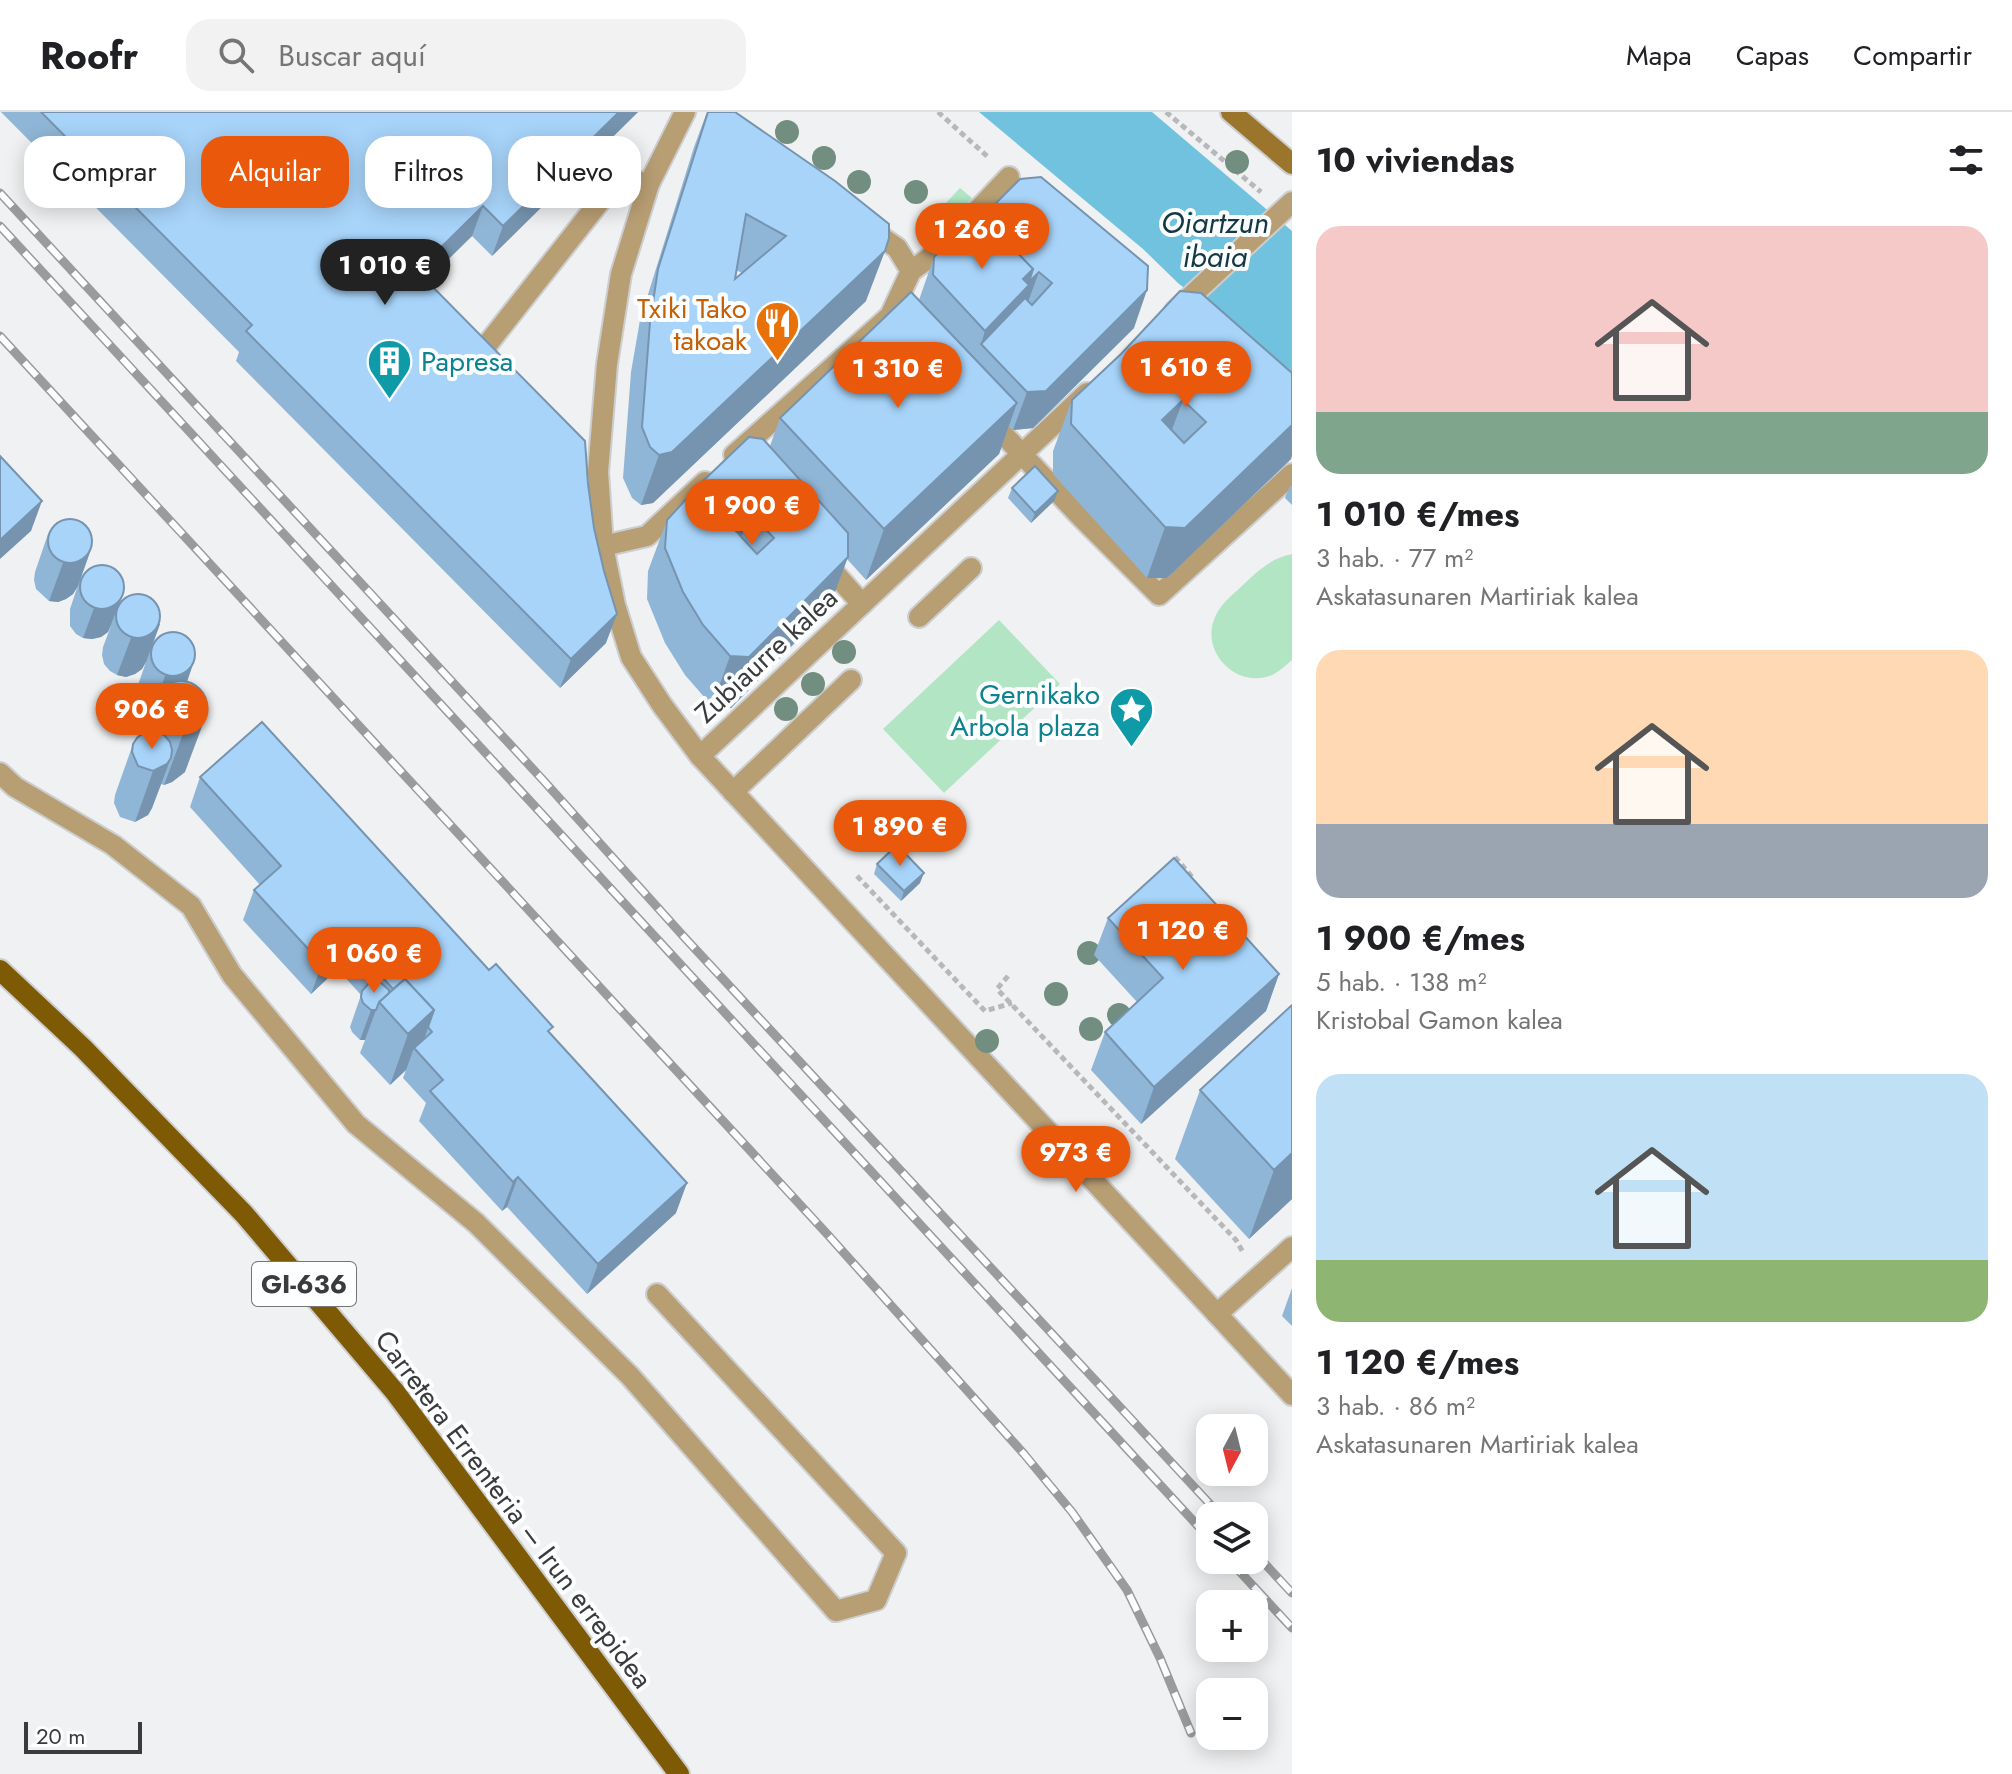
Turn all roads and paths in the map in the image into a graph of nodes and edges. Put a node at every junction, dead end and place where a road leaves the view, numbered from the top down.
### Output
1 (685, 112) edge
2 (938, 112) edge
3 (1166, 112) edge
4 (1231, 112) edge
5 (1292, 164) edge
6 (1009, 177) joint
7 (649, 184) junction
8 (1288, 206) edge
9 (846, 212) edge
10 (911, 271) junction
11 (1161, 324) edge
12 (483, 350) edge
13 (1104, 378) edge
14 (970, 399) edge
15 (1023, 453) junction
16 (727, 461) junction
17 (1292, 474) edge
18 (746, 477) edge
19 (603, 546) junction
20 (810, 546) edge
21 (971, 568) dead end
22 (862, 604) junction
23 (919, 617) dead end
24 (851, 680) dead end
25 (700, 756) junction
26 (0, 773) edge
27 (733, 792) junction
28 (1175, 857) edge
29 (1192, 877) edge
30 (0, 970) edge
31 (1008, 976) dead end
32 (1292, 1247) edge
33 (1257, 1278) junction
34 (657, 1294) dead end
35 (1217, 1314) junction
36 (1292, 1395) edge
37 (679, 1774) edge

1 - 7 street
2 - 6 path
3 - 8 path
4 - 5 main road
6 - 10 street
7 - 12 street
7 - 19 street
8 - 11 street
9 - 10 street
10 - 16 street
13 - 15 street, Zubiaurre kalea
14 - 15 street
15 - 17 street
15 - 22 street, Zubiaurre kalea
16 - 18 street
16 - 19 street
19 - 25 street
20 - 22 street
21 - 23 street
22 - 25 street, Zubiaurre kalea
24 - 27 street
25 - 27 street
26 - 34 street
27 - 35 street
28 - 29 path
30 - 37 main road, Carretera Errenteria – Irun errepidea / GI-636
31 - 33 path
32 - 33 street
33 - 35 street
35 - 36 street

